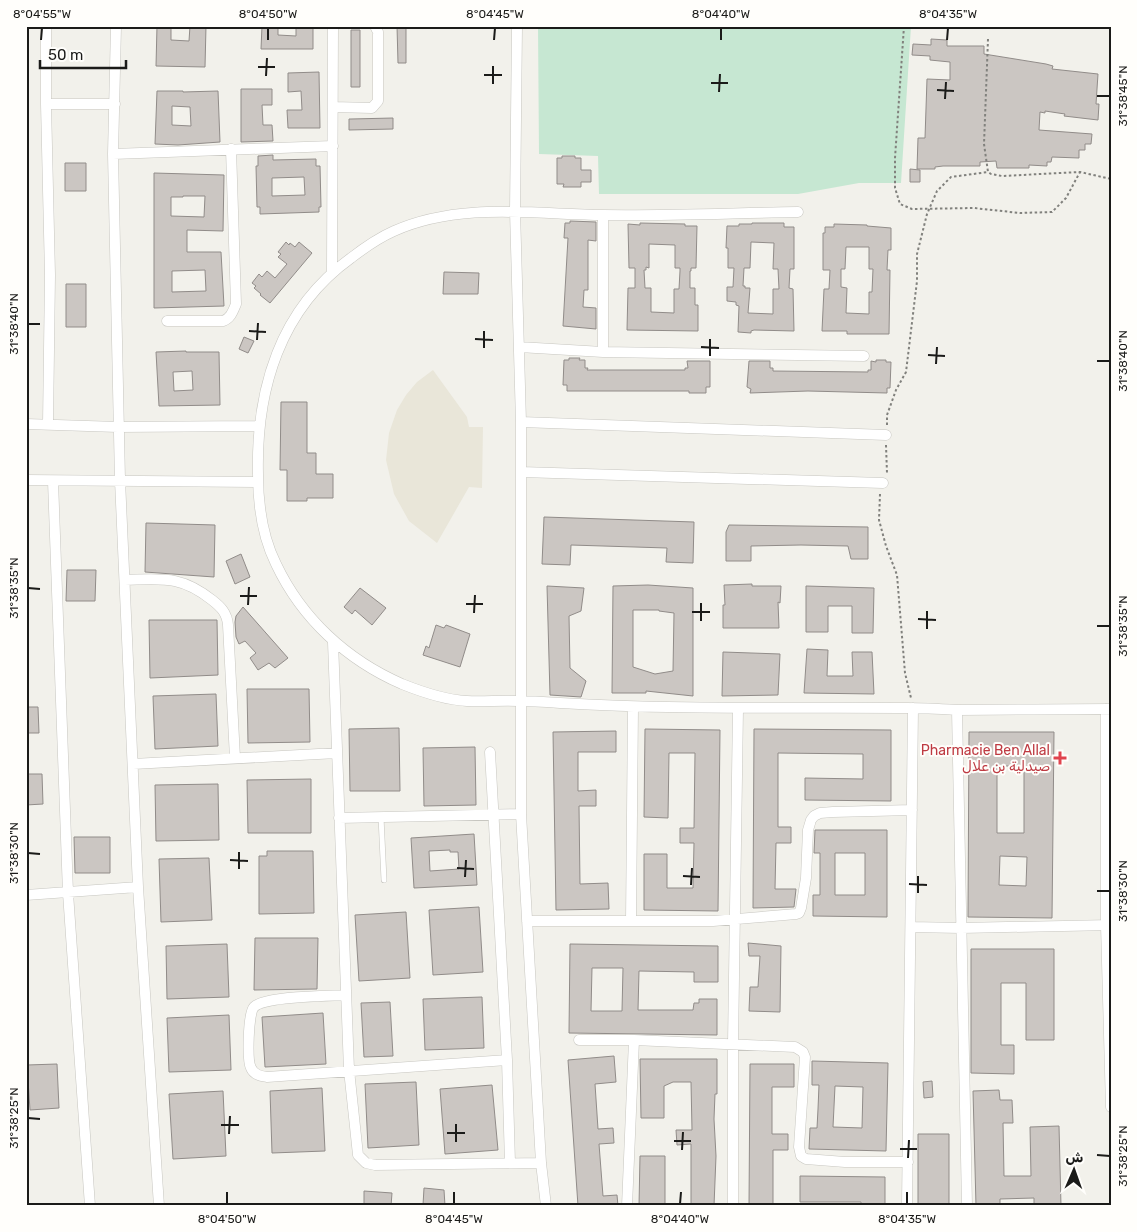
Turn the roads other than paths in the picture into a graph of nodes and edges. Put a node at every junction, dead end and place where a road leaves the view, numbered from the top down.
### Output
1 (46, 26) edge
2 (116, 26) edge
3 (333, 26) edge
4 (375, 26) edge
5 (517, 26) edge
6 (46, 104) junction
7 (115, 104) junction
8 (333, 107) junction
9 (333, 146) junction
10 (231, 149) junction
11 (113, 154) junction
12 (515, 211) junction
13 (798, 212) dead end
14 (603, 215) junction
15 (332, 271) junction
16 (167, 321) dead end
17 (519, 347) junction
18 (603, 352) junction
19 (864, 356) dead end
20 (521, 422) junction
21 (26, 424) edge
22 (48, 424) junction
23 (259, 426) junction
24 (118, 427) junction
25 (886, 435) road end
26 (521, 472) junction
27 (26, 480) edge
28 (120, 480) junction
29 (53, 481) junction
30 (258, 482) junction
31 (883, 483) road end
32 (125, 580) junction
33 (333, 642) junction
34 (521, 700) junction
35 (633, 708) junction
36 (913, 708) junction
37 (738, 709) junction
38 (1108, 709) edge
39 (957, 710) junction
40 (490, 752) dead end
41 (337, 753) junction
42 (234, 758) junction
43 (133, 764) junction
44 (912, 810) junction
45 (494, 814) junction
46 (520, 814) junction
47 (381, 817) junction
48 (339, 818) junction
49 (384, 880) dead end
50 (138, 887) junction
51 (68, 892) junction
52 (26, 895) edge
53 (735, 918) junction
54 (527, 921) junction
55 (631, 921) junction
56 (1108, 925) edge
57 (911, 926) junction
58 (961, 928) junction
59 (346, 995) junction
60 (579, 1040) dead end
61 (634, 1040) junction
62 (733, 1044) junction
63 (507, 1060) junction
64 (349, 1070) junction
65 (1111, 1107) edge
66 (541, 1162) junction
67 (908, 1162) junction
68 (510, 1163) junction
69 (90, 1206) edge
70 (160, 1206) edge
71 (546, 1206) edge
72 (627, 1206) edge
73 (733, 1206) edge
74 (907, 1206) edge
75 (967, 1206) edge

1 - 6 street
2 - 7 street
3 - 8 street
4 - 8 street
5 - 12 street
6 - 7 street
6 - 22 street
7 - 11 street
8 - 9 street
9 - 10 street
9 - 15 street
10 - 11 street
10 - 16 street
11 - 24 street
12 - 14 street
12 - 15 street
12 - 17 street
13 - 14 street
14 - 18 street
15 - 23 street
17 - 18 street
17 - 20 street
18 - 19 street
20 - 25 street
20 - 26 street
21 - 22 street
22 - 24 street
23 - 24 street
23 - 30 street
24 - 28 street
26 - 31 street
26 - 34 street
27 - 29 street
28 - 29 street
28 - 30 street
28 - 32 street
29 - 51 street
30 - 33 street
32 - 42 street
32 - 43 street
33 - 34 street
33 - 41 street
34 - 35 street
34 - 46 street
35 - 37 street
35 - 55 street
36 - 37 street
36 - 39 street
36 - 44 street
37 - 53 street
38 - 39 street
38 - 56 street
39 - 58 street
40 - 45 street
41 - 42 street
41 - 48 street
42 - 43 street
43 - 50 street
44 - 53 street
44 - 57 street
45 - 46 street
45 - 47 street
45 - 63 street
46 - 54 street
47 - 48 street
47 - 49 lane
48 - 59 street
50 - 51 street
50 - 70 street
51 - 52 street
51 - 69 street
53 - 55 street
53 - 62 street
54 - 55 street
54 - 66 street
56 - 58 street
56 - 65 street
57 - 58 street
57 - 67 street
58 - 75 street
59 - 64 street
59 - 64 street
60 - 61 street
61 - 62 street
61 - 72 street
62 - 67 street
62 - 73 street
63 - 64 street
63 - 68 street
64 - 68 street
66 - 68 street
66 - 71 street
67 - 74 street

